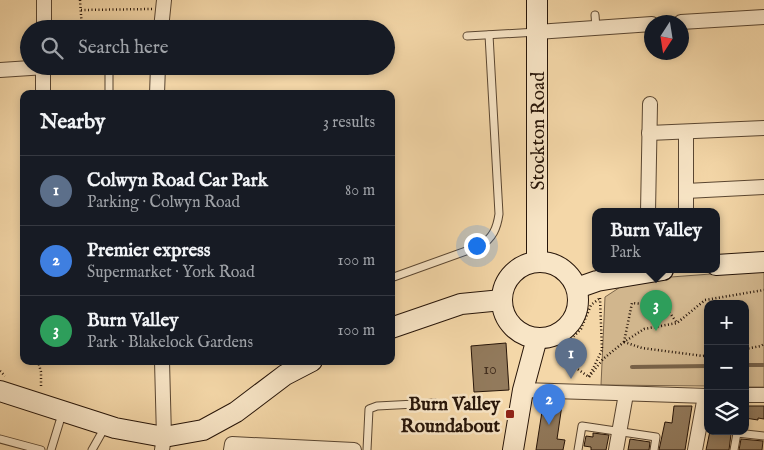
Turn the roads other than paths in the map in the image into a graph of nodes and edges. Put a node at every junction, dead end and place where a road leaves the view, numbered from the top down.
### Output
1 (44, 0) edge
2 (537, 0) edge
3 (163, 4) edge
4 (764, 17) edge
5 (44, 20) edge
6 (162, 20) edge
7 (689, 22) edge
8 (644, 24) edge
9 (537, 32) junction
10 (489, 35) junction
11 (467, 36) dead end
12 (20, 69) edge
13 (0, 70) edge
14 (43, 75) edge
15 (109, 75) edge
16 (158, 75) edge
17 (43, 90) edge
18 (109, 90) edge
19 (157, 90) edge
20 (650, 104) dead end
21 (764, 128) edge
22 (686, 132) junction
23 (649, 133) junction
24 (764, 187) edge
25 (686, 191) junction
26 (648, 208) edge
27 (686, 208) edge
28 (537, 262) junction
29 (764, 262) edge
30 (720, 265) edge
31 (636, 273) edge
32 (395, 277) edge
33 (577, 288) junction
34 (502, 300) junction
35 (395, 327) edge
36 (537, 338) junction
37 (162, 365) edge
38 (285, 368) edge
39 (523, 390) junction
40 (0, 391) edge
41 (626, 394) junction
42 (749, 395) edge
43 (764, 395) edge
44 (702, 396) edge
45 (435, 403) dead end
46 (62, 411) junction
47 (107, 425) junction
48 (619, 432) junction
49 (764, 436) edge
50 (0, 439) edge
51 (163, 443) edge
52 (231, 447) edge
53 (41, 450) edge
54 (51, 450) edge
55 (92, 450) edge
56 (354, 450) edge
57 (367, 450) edge
58 (513, 450) edge
59 (578, 450) edge
60 (616, 450) edge
61 (654, 450) edge
62 (695, 450) edge
63 (734, 450) edge

1 - 5 street
2 - 9 main road, Stockton Road
3 - 6 street
4 - 7 street
8 - 9 street
9 - 10 lane
9 - 28 main road, Stockton Road
10 - 11 lane
10 - 32 lane
12 - 13 street
14 - 17 street
15 - 18 lane
16 - 19 street
20 - 23 street
21 - 22 street
22 - 23 street
22 - 25 street
23 - 26 street
24 - 25 street
25 - 27 street
28 - 33 main road
28 - 34 main road
29 - 30 main road
31 - 33 main road
33 - 36 main road
34 - 35 main road
34 - 36 main road
36 - 39 main road
37 - 51 street
38 - 51 main road
39 - 41 street
39 - 58 main road
40 - 46 main road
41 - 44 street
41 - 48 street
42 - 43 street
44 - 62 street
45 - 57 lane
46 - 47 main road
46 - 54 lane
47 - 51 main road
47 - 55 lane
48 - 59 lane
48 - 60 street
48 - 61 lane
49 - 63 lane
50 - 53 lane
52 - 56 street

